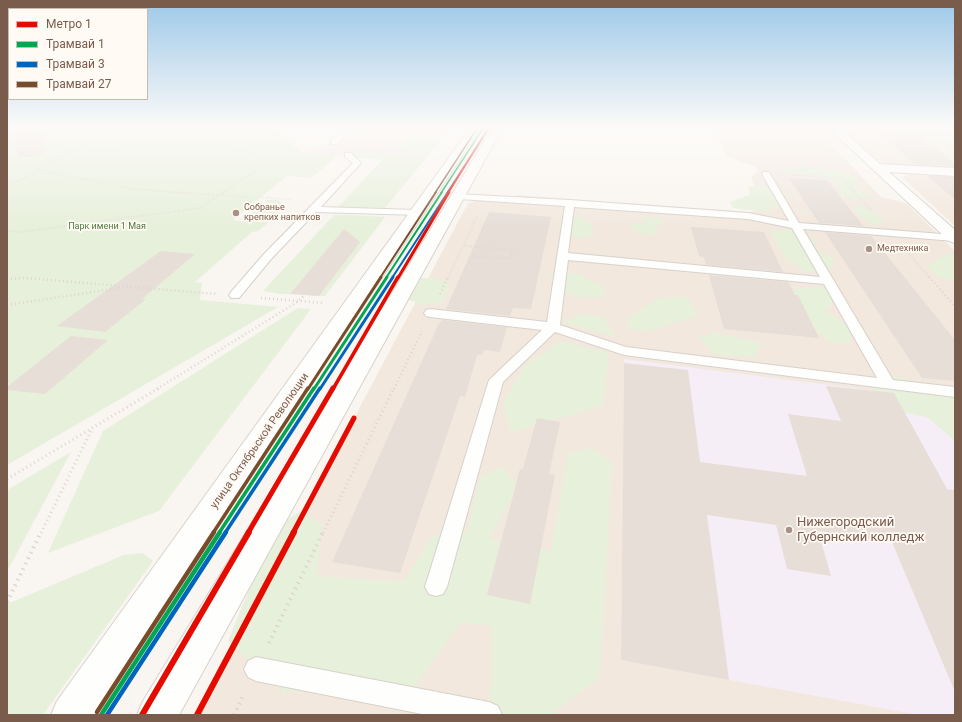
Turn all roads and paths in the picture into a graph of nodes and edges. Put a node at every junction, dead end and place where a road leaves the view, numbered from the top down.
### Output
1 (54, 161) edge
2 (262, 161) edge
3 (354, 161) edge
4 (449, 161) edge
5 (479, 161) edge
6 (869, 161) edge
7 (877, 168) junction
8 (37, 170) junction
9 (955, 172) edge
10 (766, 174) dead end
11 (7, 187) edge
12 (431, 194) junction
13 (219, 195) junction
14 (248, 197) dead end
15 (261, 197) dead end
16 (485, 197) junction
17 (570, 203) junction
18 (317, 205) junction
19 (453, 206) junction
20 (417, 213) junction
21 (797, 226) junction
22 (7, 231) edge
23 (955, 238) edge
24 (464, 246) junction
25 (473, 256) dead end
26 (562, 256) junction
27 (7, 278) edge
28 (828, 281) junction
29 (124, 288) junction
30 (235, 295) junction
31 (305, 295) dead end
32 (297, 302) junction
33 (325, 303) dead end
34 (7, 305) edge
35 (430, 314) junction
36 (553, 327) junction
37 (888, 384) junction
38 (955, 392) edge
39 (92, 429) junction
40 (7, 479) edge
41 (436, 587) dead end
42 (7, 602) edge
43 (256, 669) junction
44 (71, 715) edge
45 (157, 715) edge
46 (234, 715) edge
47 (489, 715) edge

1 - 8 path
2 - 13 path
3 - 18 lane
4 - 12 main road, улица Октябрьской Революции
5 - 19 main road
6 - 7 main road
7 - 9 main road
7 - 23 main road
8 - 11 path
8 - 13 path
10 - 21 lane
12 - 19 main road
12 - 20 main road, улица Октябрьской Революции
13 - 14 path
13 - 22 path
15 - 18 path
16 - 17 lane
16 - 19 lane
16 - 24 path
17 - 21 lane
17 - 26 lane
18 - 20 lane
18 - 30 lane
19 - 20 main road
19 - 45 main road
20 - 44 main road, улица Октябрьской Революции
21 - 23 lane
21 - 28 lane
24 - 25 path
24 - 35 path
26 - 28 lane
26 - 36 lane
27 - 29 path
28 - 37 lane
29 - 30 path
29 - 34 path
30 - 32 path
31 - 32 path
32 - 33 path
32 - 39 path
35 - 36 lane
35 - 43 path
36 - 37 lane
36 - 41 lane
37 - 38 lane
39 - 40 path
39 - 42 path
43 - 46 path
43 - 47 lane

